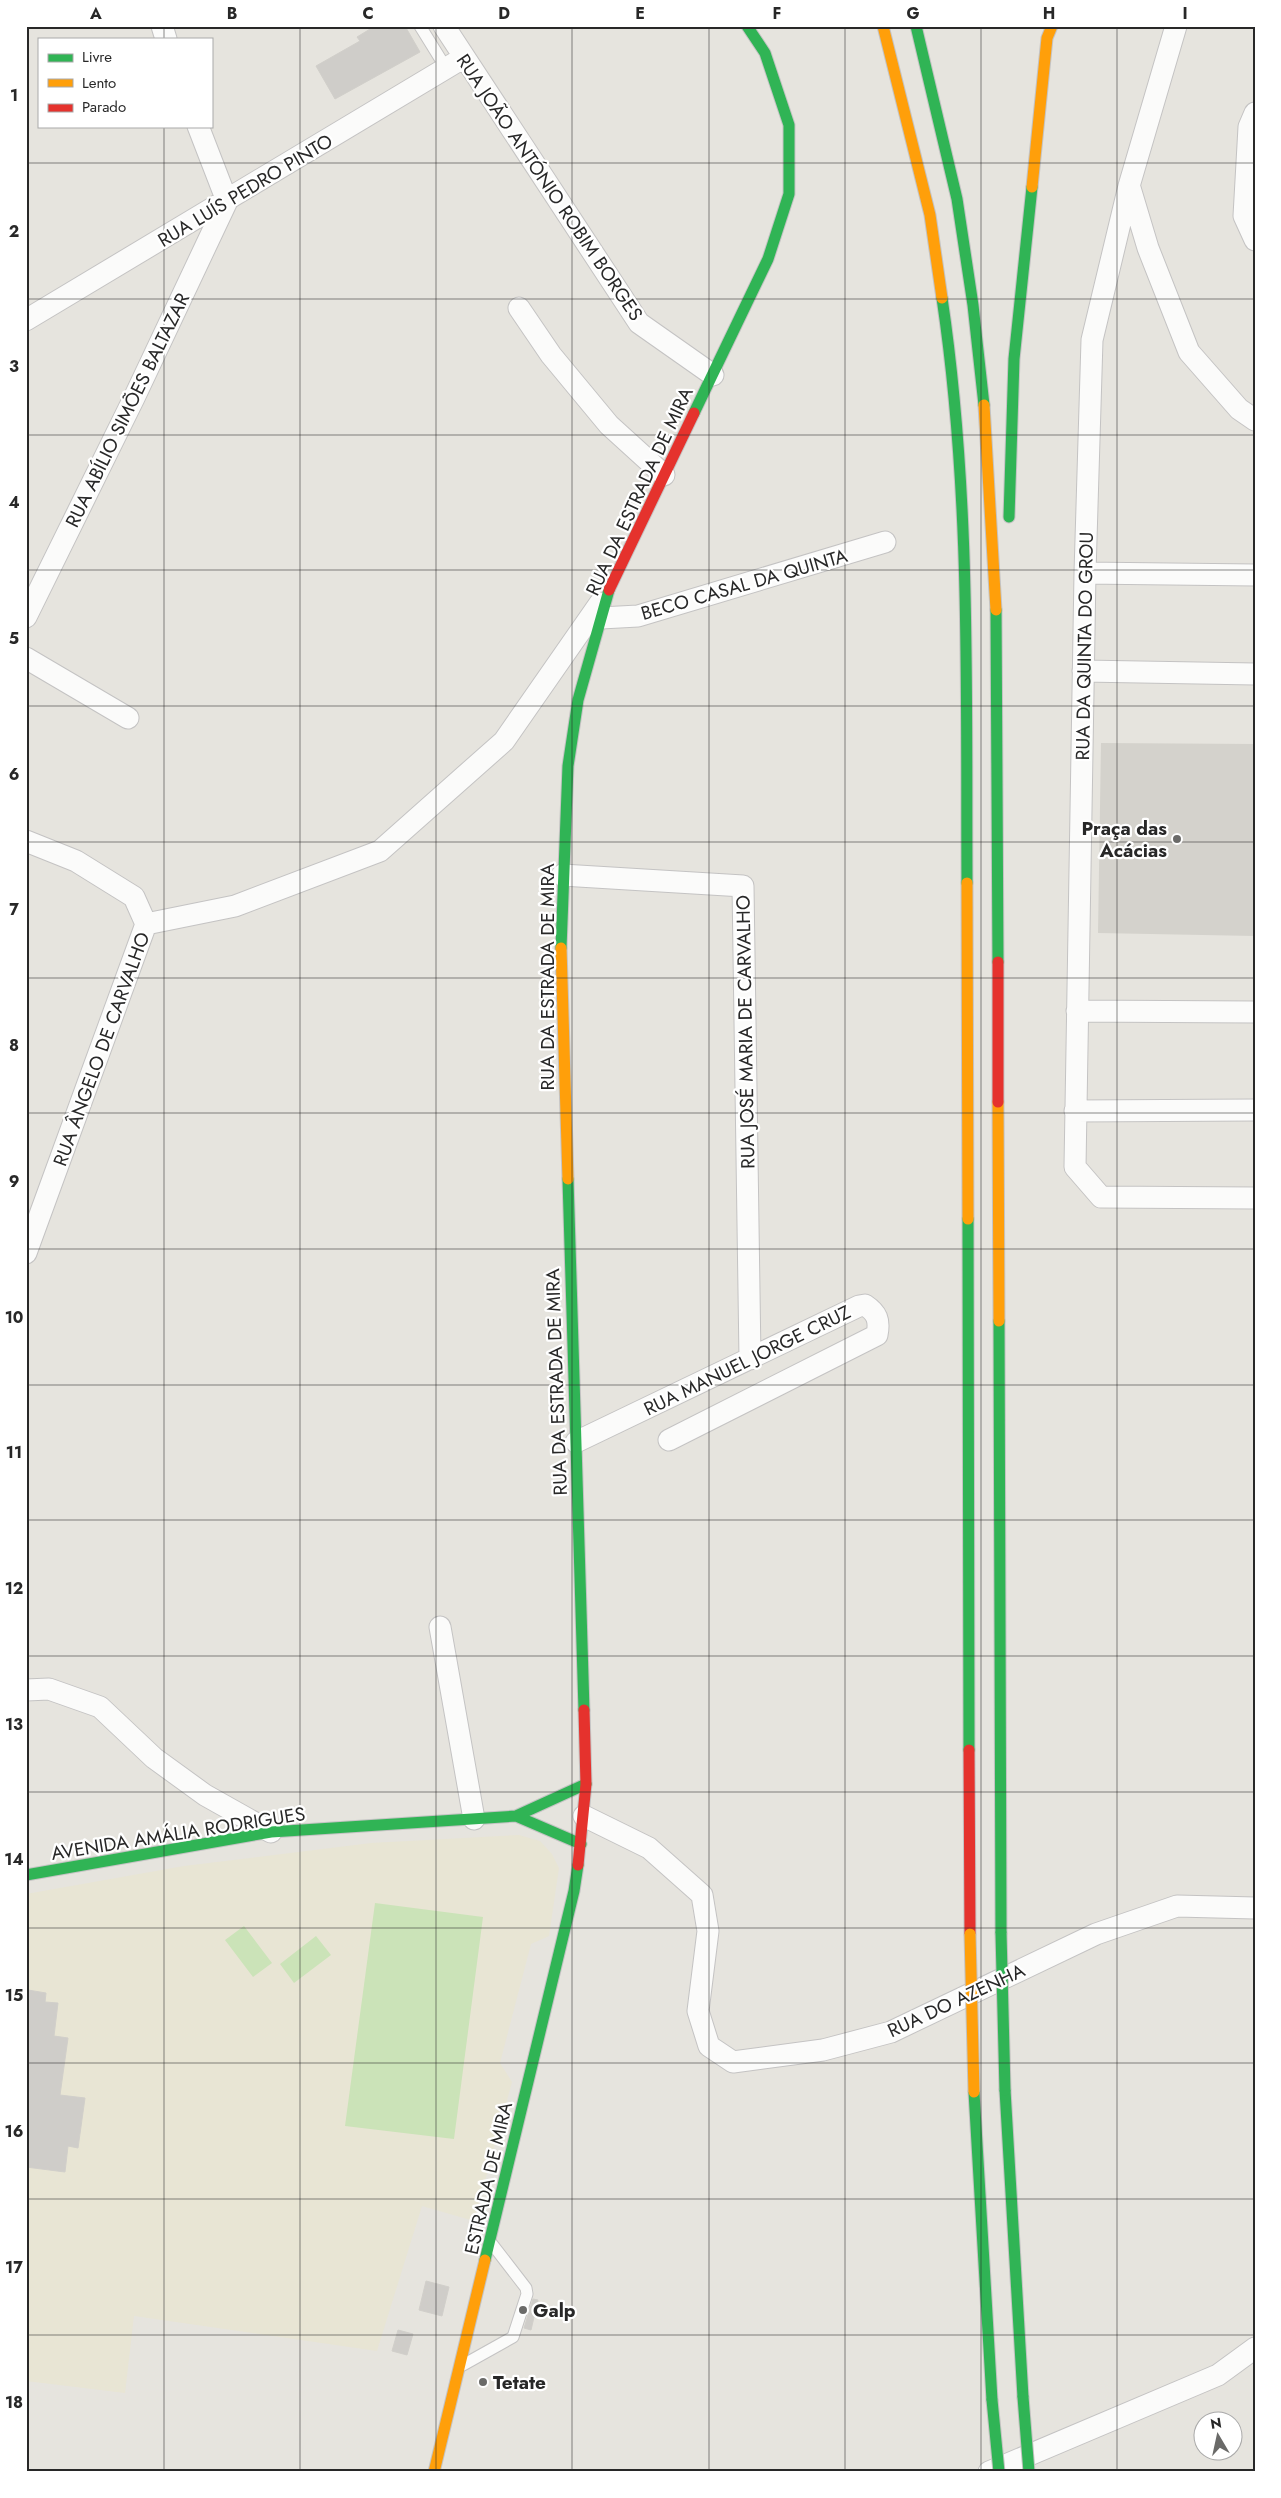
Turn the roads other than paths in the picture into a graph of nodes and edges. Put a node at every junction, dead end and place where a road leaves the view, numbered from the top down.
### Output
1 (162, 26) edge
2 (420, 26) edge
3 (444, 26) edge
4 (747, 26) edge
5 (884, 26) edge
6 (916, 26) edge
7 (1052, 26) edge
8 (1176, 26) edge
9 (166, 38) edge
10 (454, 63) junction
11 (1255, 113) edge
12 (199, 128) edge
13 (1129, 186) junction
14 (227, 201) junction
15 (1255, 240) edge
16 (519, 308) dead end
17 (26, 320) edge
18 (713, 375) junction
19 (1255, 420) edge
20 (664, 475) junction
21 (1007, 529) dead end
22 (885, 542) dead end
23 (1004, 557) dead end
24 (1085, 573) junction
25 (1255, 575) edge
26 (608, 592) junction
27 (26, 617) edge
28 (601, 618) junction
29 (998, 623) junction
30 (26, 658) edge
31 (1083, 671) junction
32 (1255, 674) edge
33 (128, 718) dead end
34 (26, 842) edge
35 (562, 875) junction
36 (146, 924) junction
37 (1077, 1010) junction
38 (1255, 1012) edge
39 (1255, 1110) edge
40 (1075, 1111) junction
41 (1255, 1198) edge
42 (26, 1253) edge
43 (750, 1359) junction
44 (669, 1440) dead end
45 (576, 1442) junction
46 (440, 1628) dead end
47 (26, 1690) edge
48 (586, 1784) junction
49 (516, 1816) junction
50 (584, 1816) junction
51 (474, 1819) junction
52 (272, 1832) junction
53 (582, 1844) junction
54 (26, 1875) edge
55 (574, 1891) joint
56 (1255, 1908) edge
57 (490, 2242) junction
58 (1255, 2348) edge
59 (460, 2367) junction
60 (434, 2472) edge
61 (990, 2472) edge
62 (999, 2472) edge
63 (1029, 2472) edge

1 - 9 street
2 - 10 lane
3 - 10 street, RUA JOÃO ANTÓNIO ROBIM BORGES
4 - 18 main road, RUA DA ESTRADA DE MIRA
5 - 62 main road, bridge
6 - 29 main road
7 - 21 main road
8 - 13 street, RUA DA QUINTA DO GROU
10 - 14 street, RUA LUÍS PEDRO PINTO
10 - 18 street, RUA JOÃO ANTÓNIO ROBIM BORGES
11 - 15 street
12 - 14 street
13 - 19 street
13 - 24 street, RUA DA QUINTA DO GROU
14 - 17 street, RUA LUÍS PEDRO PINTO
14 - 27 street, RUA ABÍLIO SIMÕES BALTAZAR
16 - 20 street
18 - 20 main road, RUA DA ESTRADA DE MIRA
20 - 26 main road, RUA DA ESTRADA DE MIRA
22 - 28 street, BECO CASAL DA QUINTA
23 - 29 main road
24 - 25 street
24 - 31 street, RUA DA QUINTA DO GROU
26 - 28 main road, RUA DA ESTRADA DE MIRA
26 - 36 street, RUA ÂNGELO DE CARVALHO
28 - 35 main road, RUA DA ESTRADA DE MIRA
29 - 63 main road, bridge
30 - 33 street
31 - 32 street
31 - 37 street, RUA DA QUINTA DO GROU
34 - 36 street
35 - 43 street, RUA JOSÉ MARIA DE CARVALHO
35 - 45 main road, RUA DA ESTRADA DE MIRA
36 - 42 street, RUA ÂNGELO DE CARVALHO
37 - 38 street
37 - 40 street, RUA DA QUINTA DO GROU
39 - 40 street
40 - 41 street, RUA DA QUINTA DO GROU
43 - 44 street, RUA MANUEL JORGE CRUZ
43 - 45 street, RUA MANUEL JORGE CRUZ
45 - 48 main road, RUA DA ESTRADA DE MIRA
46 - 51 street
47 - 52 street
48 - 49 main road, AVENIDA AMÁLIA RODRIGUES
48 - 50 main road, RUA DA ESTRADA DE MIRA
49 - 51 main road, AVENIDA AMÁLIA RODRIGUES
49 - 53 main road, AVENIDA AMÁLIA RODRIGUES
50 - 53 main road, RUA DA ESTRADA DE MIRA
50 - 56 street, RUA DO AZENHA
51 - 52 main road, AVENIDA AMÁLIA RODRIGUES
52 - 54 main road, AVENIDA AMÁLIA RODRIGUES
53 - 55 main road, RUA DA ESTRADA DE MIRA
55 - 57 main road, ESTRADA DE MIRA
57 - 59 main road, ESTRADA DE MIRA
57 - 59 lane
58 - 61 street
59 - 60 main road, ESTRADA DE MIRA

